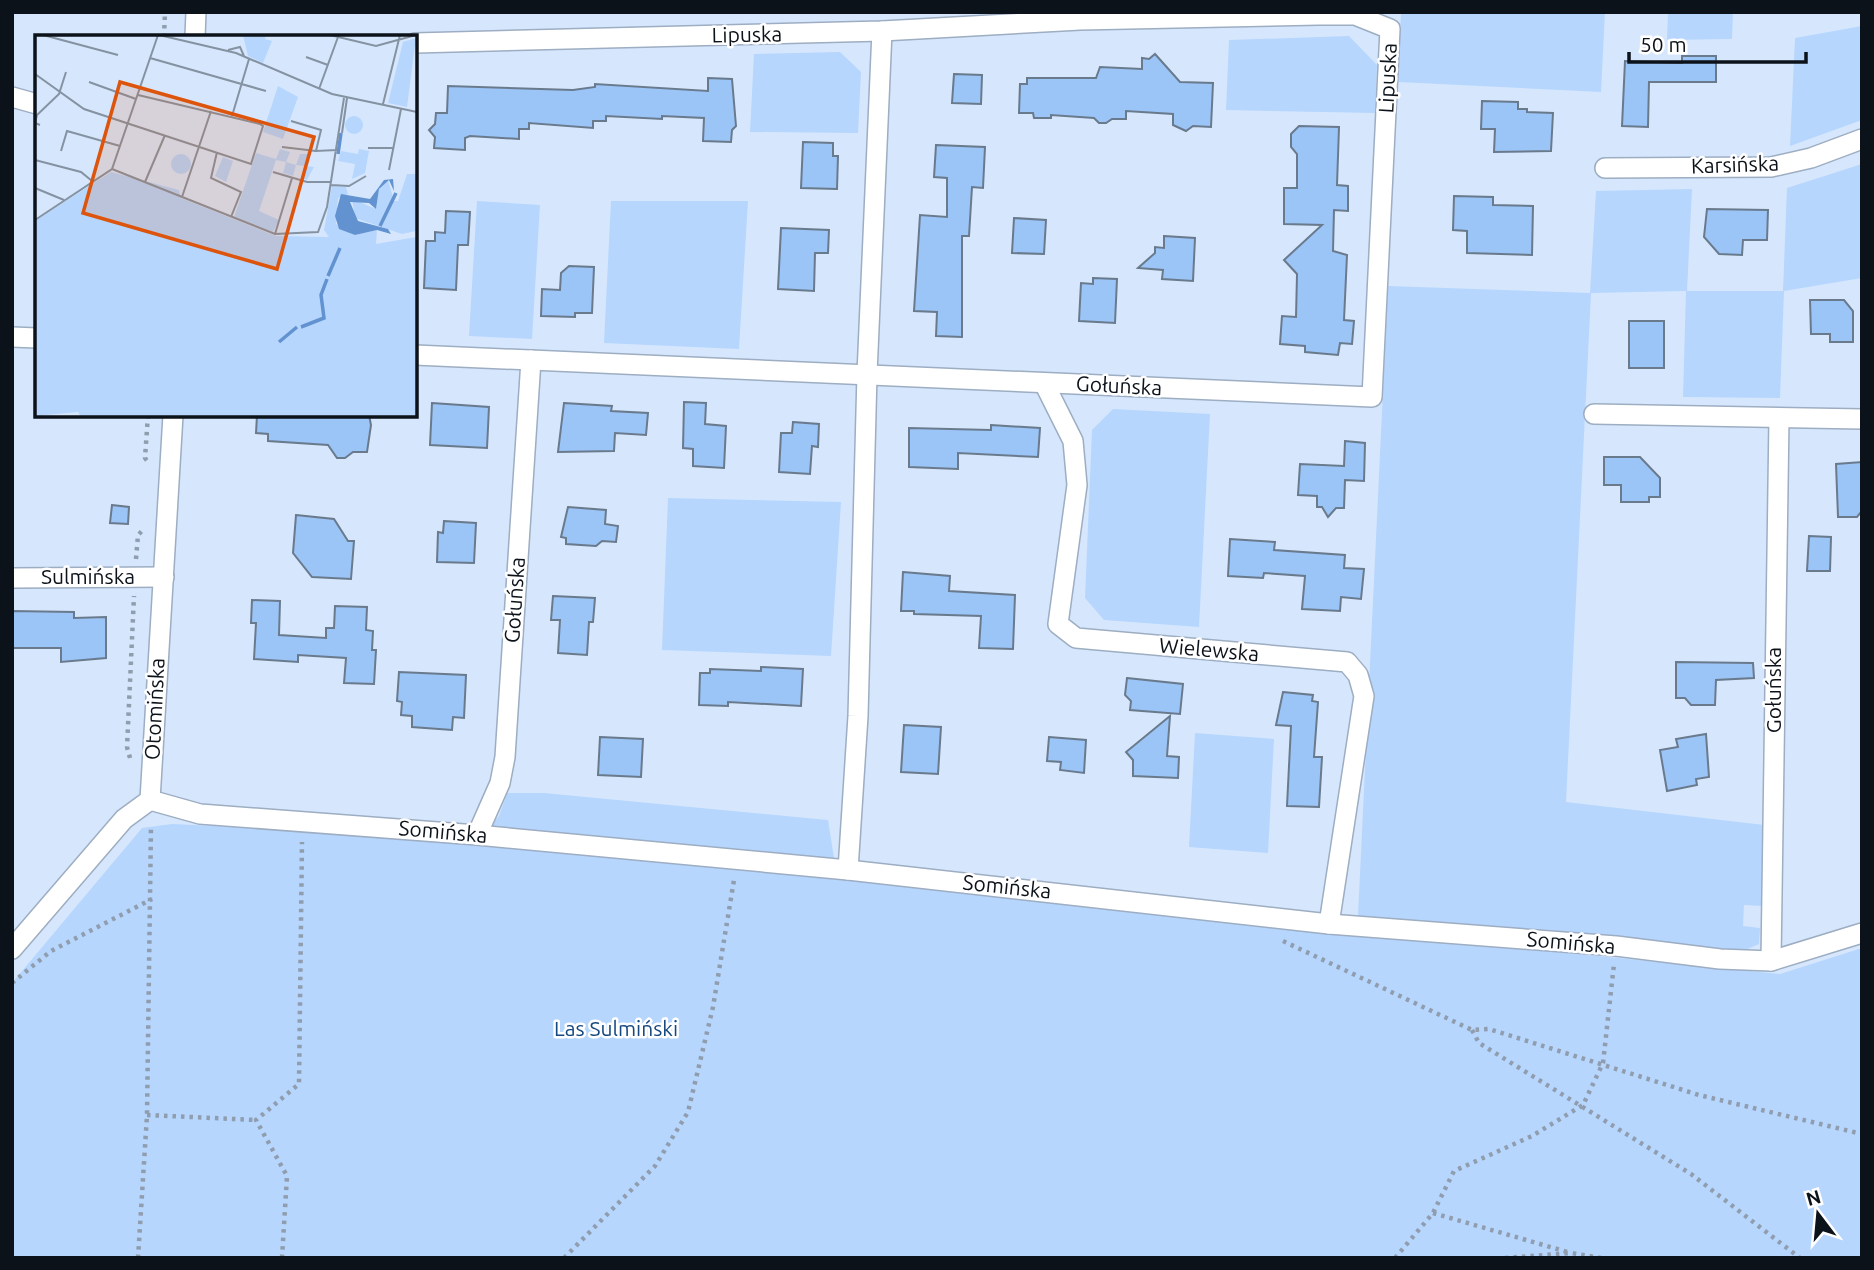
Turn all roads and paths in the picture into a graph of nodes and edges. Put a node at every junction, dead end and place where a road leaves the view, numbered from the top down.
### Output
1 (165, 12) edge
2 (196, 12) edge
3 (1080, 16) edge
4 (882, 31) junction
5 (164, 35) edge
6 (195, 35) edge
7 (416, 43) edge
8 (12, 97) edge
9 (35, 103) edge
10 (1862, 139) edge
11 (1605, 168) dead end
12 (12, 337) edge
13 (35, 338) edge
14 (416, 355) edge
15 (531, 360) junction
16 (867, 374) junction
17 (1044, 383) junction
18 (1372, 397) joint
19 (1594, 414) dead end
20 (148, 416) edge
21 (173, 416) edge
22 (1779, 418) junction
23 (1862, 419) edge
24 (153, 469) dead end
25 (151, 522) dead end
26 (135, 577) junction
27 (164, 577) junction
28 (12, 578) edge
29 (151, 780) junction
30 (150, 800) junction
31 (302, 820) junction
32 (477, 835) junction
33 (737, 861) junction
34 (848, 870) junction
35 (152, 899) junction
36 (1329, 924) junction
37 (1862, 933) edge
38 (1278, 939) dead end
39 (1616, 946) junction
40 (12, 949) edge
41 (1771, 961) junction
42 (12, 983) edge
43 (1472, 1030) junction
44 (1602, 1063) junction
45 (1583, 1105) junction
46 (148, 1115) junction
47 (256, 1120) junction
48 (1862, 1134) edge
49 (1433, 1213) junction
50 (1571, 1253) junction
51 (138, 1258) edge
52 (282, 1258) edge
53 (564, 1258) edge
54 (1395, 1258) edge
55 (1506, 1258) edge
56 (1601, 1258) edge
57 (1800, 1258) edge

1 - 5 path
2 - 6 street
3 - 4 street, Lipuska
3 - 18 street, Lipuska
4 - 7 street, Lipuska
4 - 16 street
8 - 9 street
10 - 11 street, Karsińska
12 - 13 street
14 - 15 street, Gołuńska
15 - 16 street, Gołuńska
15 - 32 street, Gołuńska
16 - 17 street, Gołuńska
16 - 34 street
17 - 18 street, Gołuńska
17 - 36 street, Wielewska
19 - 22 street
20 - 24 path
21 - 27 street, Otomińska
22 - 23 street
22 - 41 street, Gołuńska
25 - 26 path
26 - 27 street, Sulmińska
26 - 28 street, Sulmińska
26 - 29 path
27 - 29 street, Otomińska
29 - 30 street, Otomińska
30 - 31 street, Somińska
30 - 35 path
30 - 40 street
31 - 32 street, Somińska
31 - 47 path
32 - 33 street, Somińska
33 - 34 street, Somińska
33 - 53 path
34 - 36 street, Somińska
35 - 42 path
35 - 46 path
36 - 39 street, Somińska
37 - 41 street, Somińska
38 - 43 path
39 - 41 street, Somińska
39 - 44 path
43 - 44 path
43 - 45 path
44 - 45 path
44 - 48 path
45 - 49 path
45 - 57 path
46 - 47 path
46 - 51 path
47 - 52 path
49 - 50 path
49 - 54 path
50 - 55 path
50 - 56 path

